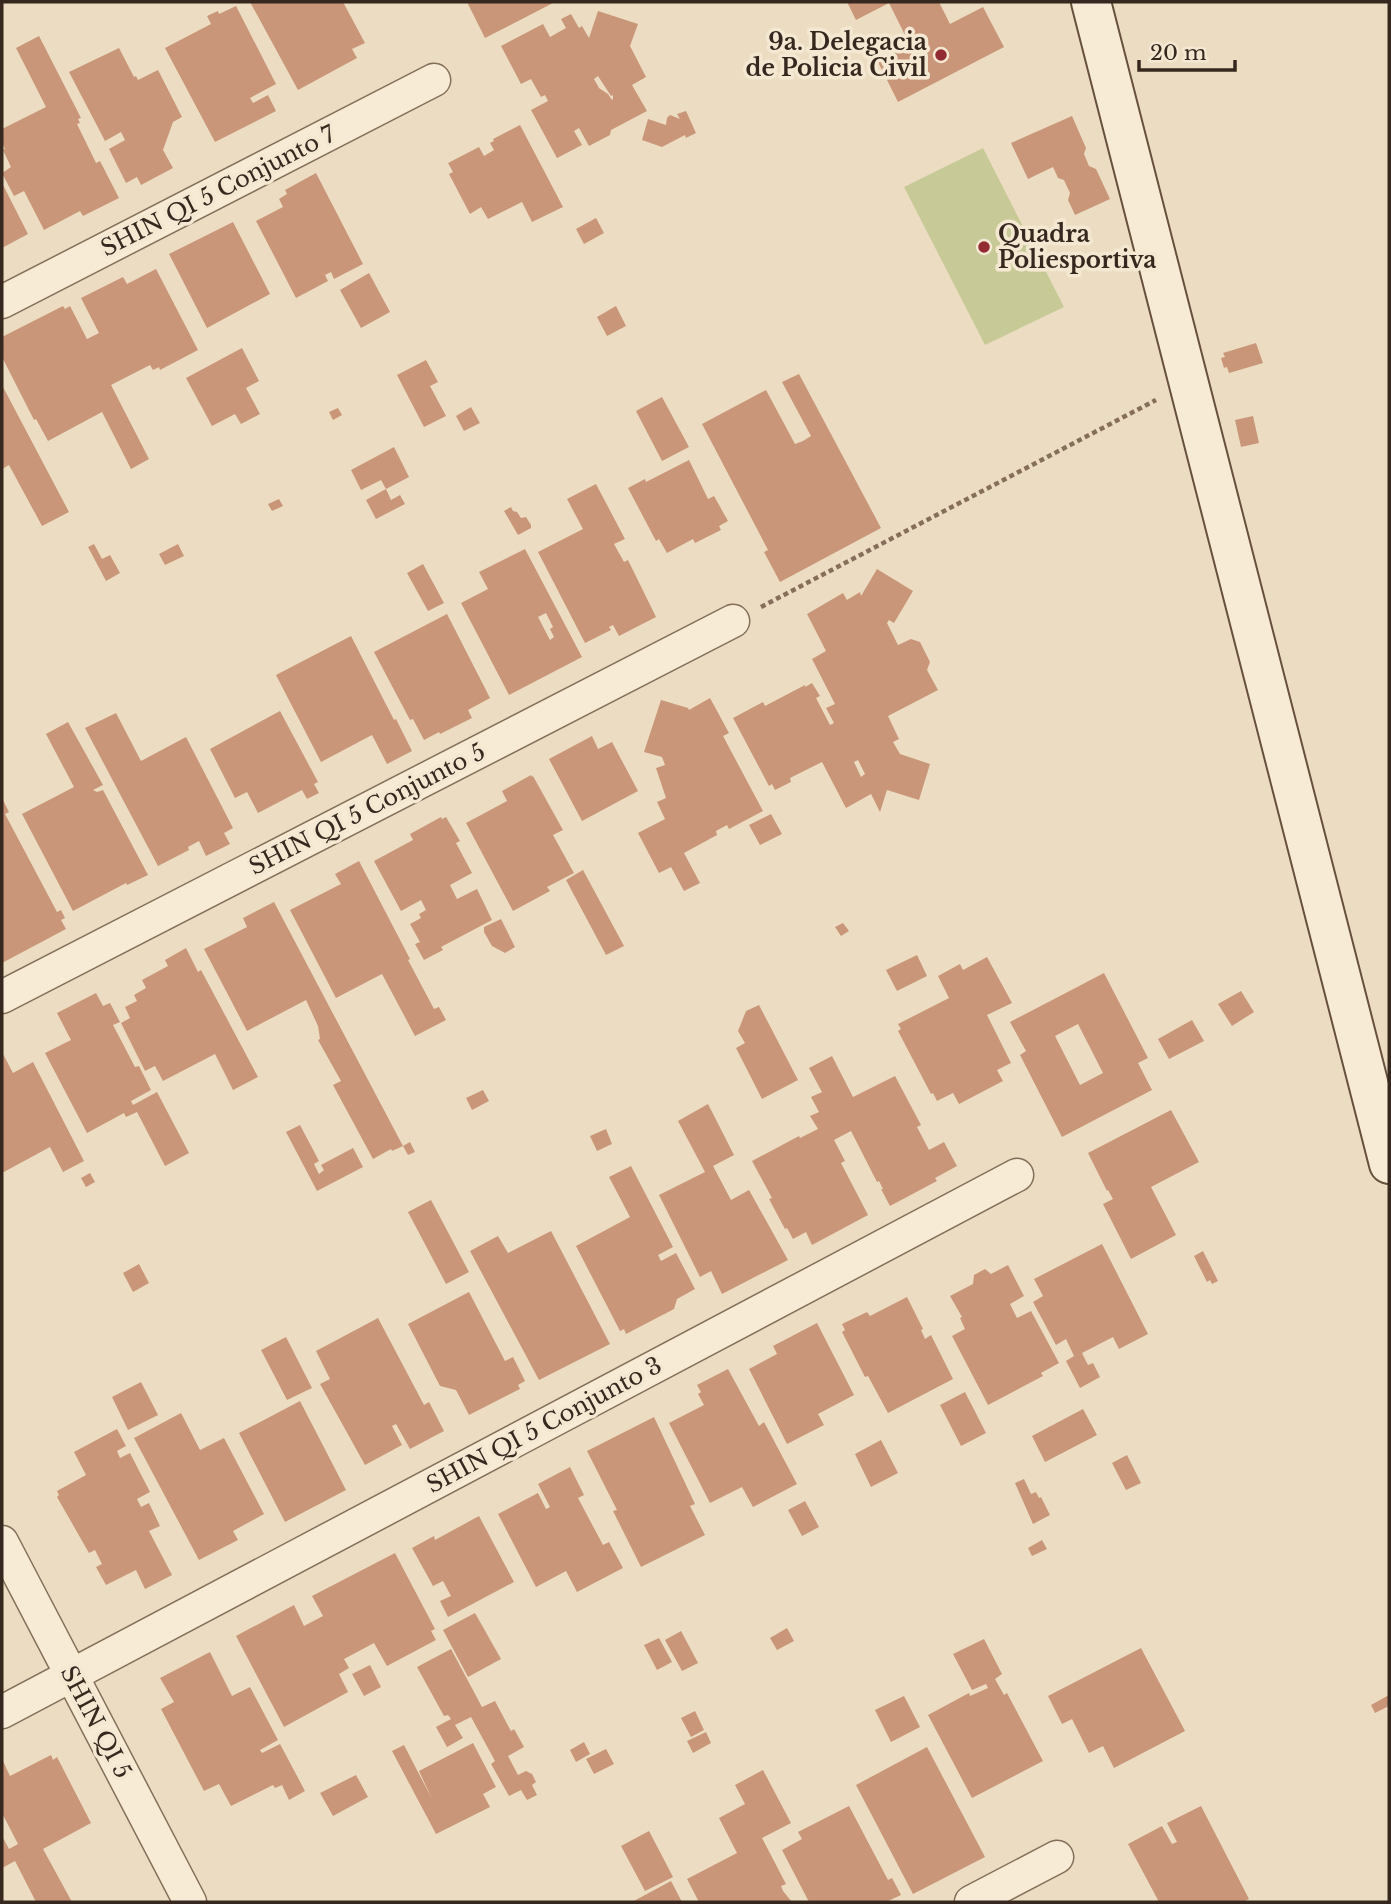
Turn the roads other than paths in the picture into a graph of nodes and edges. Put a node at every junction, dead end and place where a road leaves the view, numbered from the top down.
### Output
1 (1091, 2) edge
2 (434, 80) dead end
3 (2, 302) edge
4 (733, 621) road end
5 (2, 997) edge
6 (1389, 1164) edge
7 (1017, 1175) dead end
8 (2, 1542) edge
9 (71, 1675) junction
10 (2, 1712) edge
11 (1058, 1857) dead end
12 (190, 1902) edge
13 (971, 1902) edge

1 - 6 street
2 - 3 street, SHIN QI 5 Conjunto 7
4 - 5 street, SHIN QI 5 Conjunto 5
7 - 9 street, SHIN QI 5 Conjunto 3
8 - 9 street, SHIN QI 5
9 - 10 street, SHIN QI 5 Conjunto 3
9 - 12 street, SHIN QI 5
11 - 13 street

